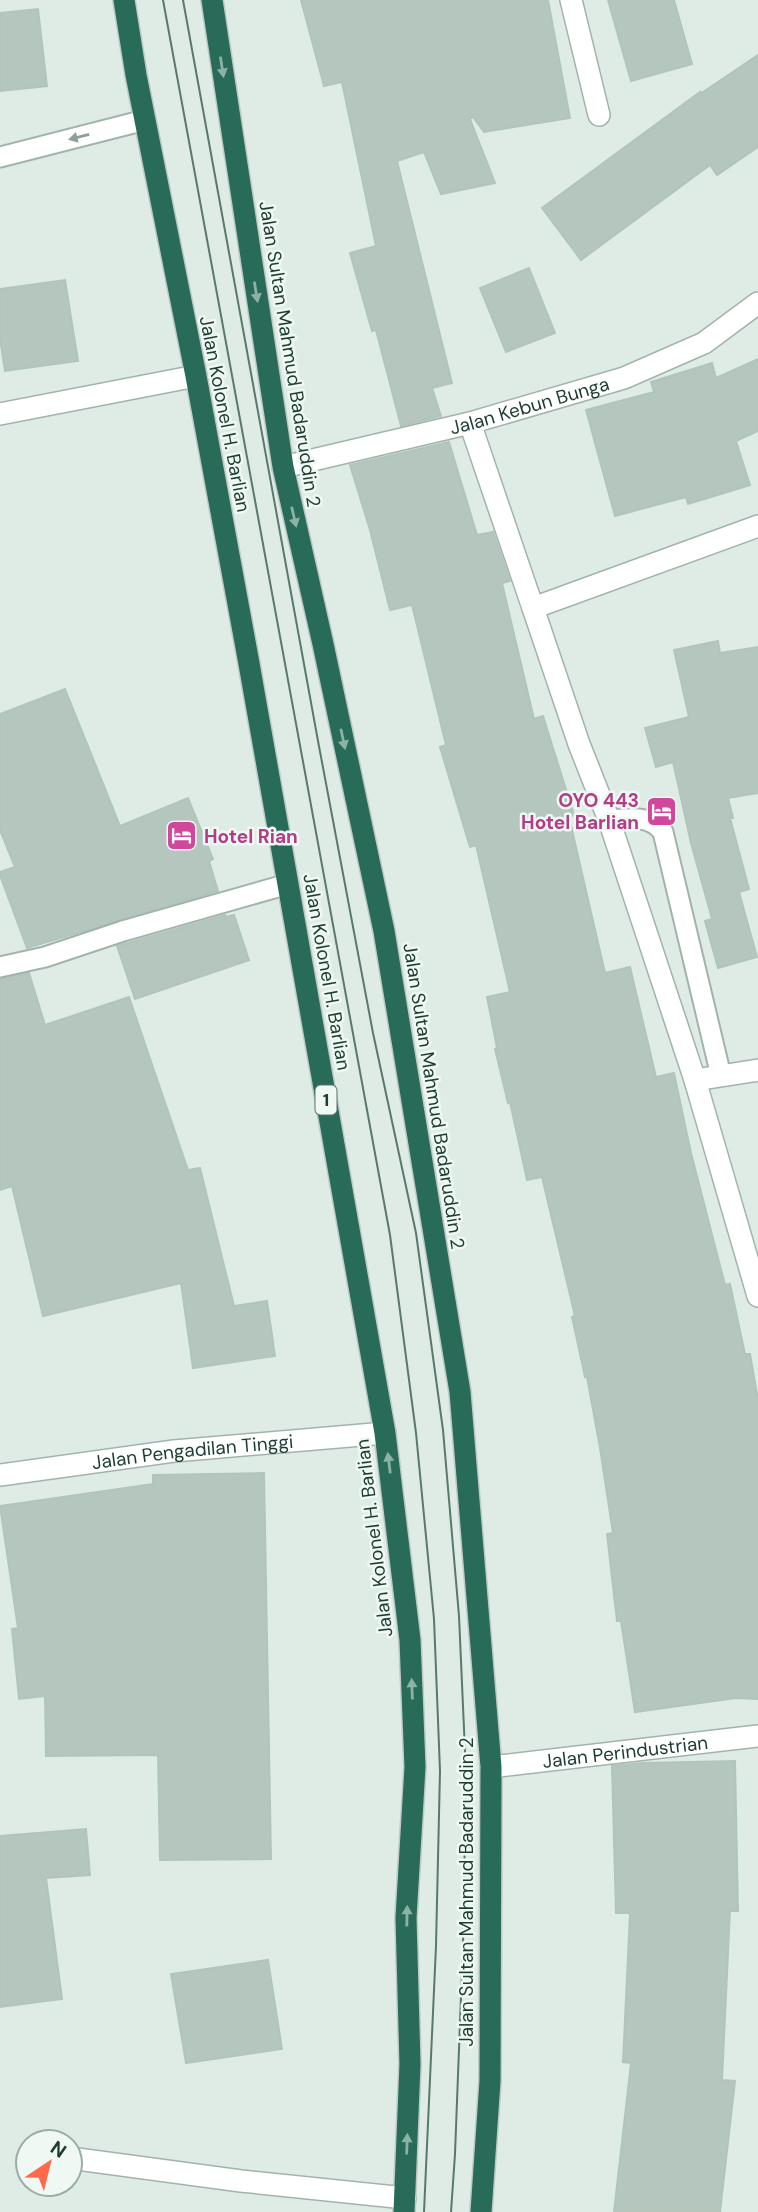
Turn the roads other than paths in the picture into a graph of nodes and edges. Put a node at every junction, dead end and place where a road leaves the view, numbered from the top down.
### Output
1 (124, 0) edge
2 (212, 0) edge
3 (571, 0) edge
4 (599, 115) dead end
5 (145, 120) junction
6 (0, 157) edge
7 (758, 303) edge
8 (196, 376) junction
9 (0, 414) edge
10 (470, 423) junction
11 (283, 467) junction
12 (758, 526) edge
13 (533, 608) junction
14 (609, 820) junction
15 (288, 884) junction
16 (0, 967) edge
17 (758, 1070) edge
18 (721, 1076) junction
19 (695, 1080) junction
20 (758, 1296) edge
21 (385, 1433) junction
22 (0, 1475) edge
23 (758, 1736) edge
24 (491, 1767) junction
25 (84, 2160) edge
26 (405, 2205) edge
27 (481, 2212) edge

1 - 5 highway, Jalan Kolonel H. Barlian / 1
2 -> 11 highway, Jalan Sultan Mahmud Badaruddin 2
3 - 4 street
5 -> 6 lane
5 - 8 highway, Jalan Kolonel H. Barlian / 1
7 - 10 street, Jalan Kebun Bunga
8 - 9 street
8 - 15 highway, Jalan Kolonel H. Barlian / 1
10 - 11 street, Jalan Kebun Bunga
10 - 13 street
11 -> 24 highway, Jalan Sultan Mahmud Badaruddin 2
12 - 13 street
13 - 14 street
14 - 18 lane
14 - 19 street
15 - 16 lane
15 - 21 highway, Jalan Kolonel H. Barlian / 1
17 - 18 street
18 - 19 street
19 - 20 street
21 - 22 street, Jalan Pengadilan Tinggi
26 -> 21 highway, Jalan Kolonel H. Barlian / 1
23 - 24 street, Jalan Perindustrian
24 - 27 highway, Jalan Sultan Mahmud Badaruddin 2
25 - 26 street

